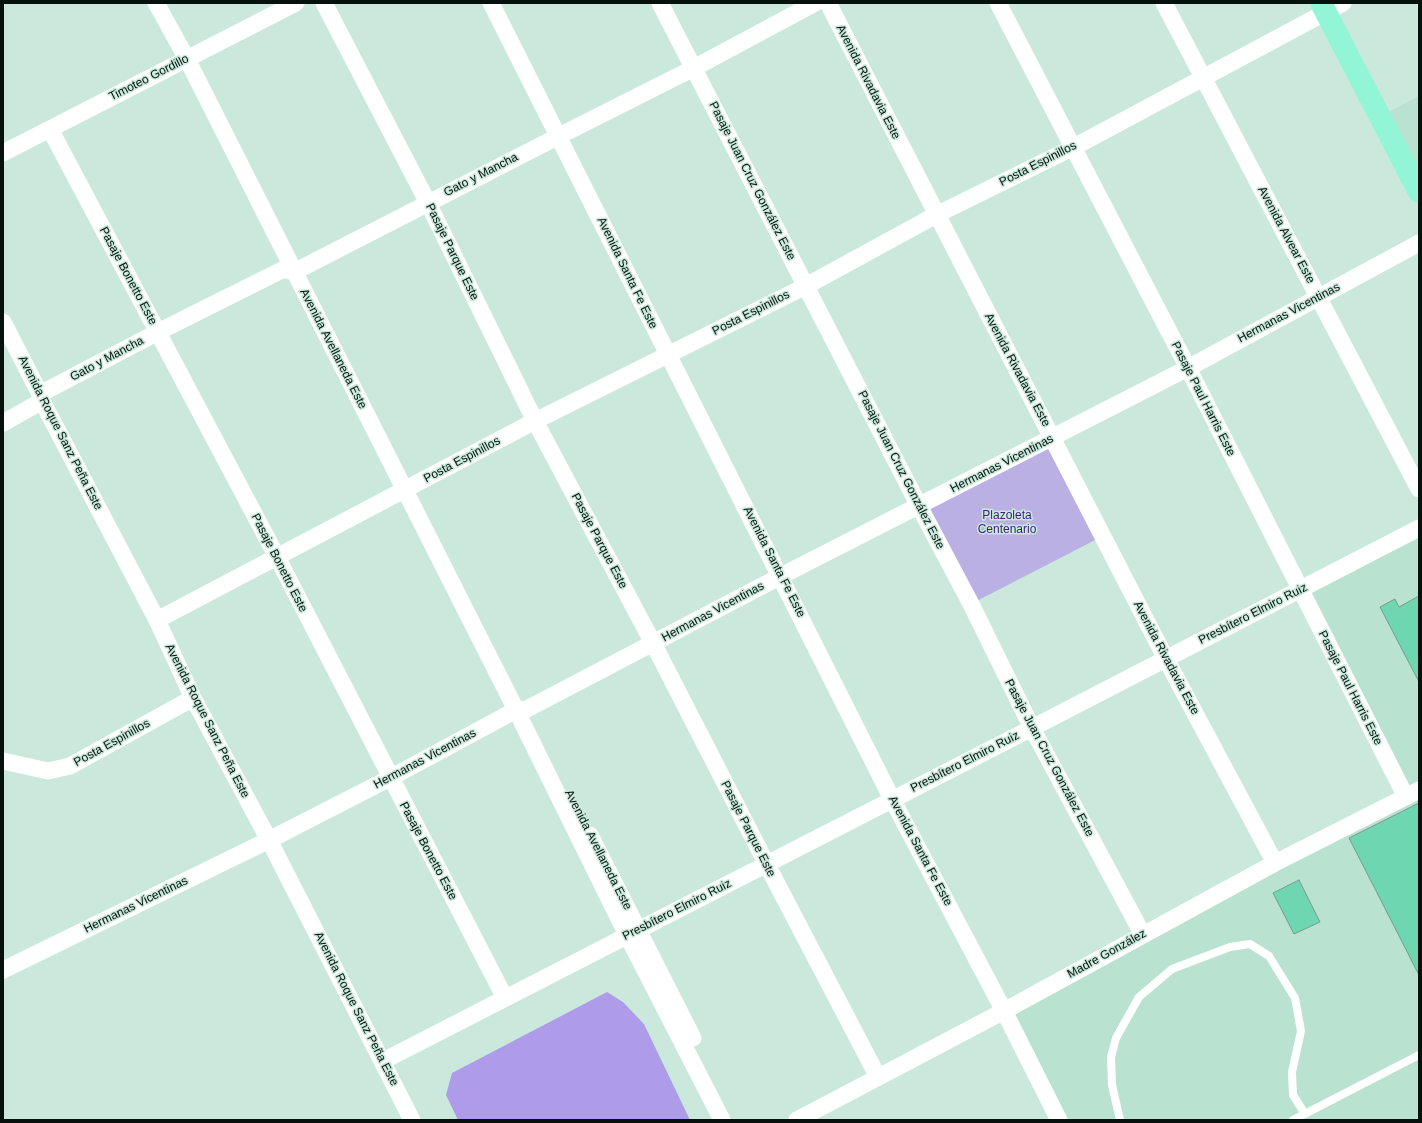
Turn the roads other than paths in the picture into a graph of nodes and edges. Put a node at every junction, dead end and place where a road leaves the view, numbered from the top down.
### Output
1 (156, 3) edge
2 (296, 3) edge
3 (324, 3) edge
4 (491, 3) edge
5 (660, 3) edge
6 (815, 3) edge
7 (828, 3) edge
8 (998, 3) edge
9 (1164, 3) edge
10 (1330, 6) edge
11 (187, 59) junction
12 (694, 68) junction
13 (1203, 77) junction
14 (50, 130) junction
15 (559, 136) junction
16 (1074, 147) junction
17 (3, 153) edge
18 (1419, 192) edge
19 (428, 203) junction
20 (936, 215) junction
21 (1419, 243) edge
22 (294, 272) junction
23 (806, 286) junction
24 (1318, 297) junction
25 (3, 322) edge
26 (158, 332) junction
27 (668, 355) junction
28 (1188, 368) junction
29 (41, 398) junction
30 (535, 421) junction
31 (3, 423) edge
32 (1053, 438) junction
33 (1419, 489) edge
34 (404, 491) junction
35 (919, 506) junction
36 (1419, 528) edge
37 (277, 557) junction
38 (781, 576) junction
39 (1300, 590) junction
40 (157, 620) junction
41 (653, 643) junction
42 (1166, 659) junction
43 (193, 698) junction
44 (521, 710) junction
45 (1032, 728) junction
46 (3, 761) edge
47 (390, 778) junction
48 (1412, 793) edge
49 (892, 799) junction
50 (269, 840) junction
51 (766, 863) junction
52 (1275, 863) junction
53 (633, 933) junction
54 (1142, 935) junction
55 (3, 970) edge
56 (505, 998) junction
57 (1004, 1011) junction
58 (1419, 1055) edge
59 (383, 1061) junction
60 (878, 1077) junction
61 (1305, 1114) junction
62 (412, 1120) edge
63 (722, 1120) edge
64 (734, 1120) edge
65 (796, 1120) edge
66 (1059, 1120) edge
67 (1120, 1120) edge
68 (1293, 1120) edge

1 - 11 street, Avenida Avellaneda Este
2 - 11 street, Timoteo Gordillo
3 - 19 street, Pasaje Parque Este
4 - 15 street, Avenida Santa Fe Este
5 - 12 street, Pasaje Juan Cruz González Este
6 - 12 street, Gato y Mancha
7 - 20 street, Avenida Rivadavia Este
8 - 16 street, Pasaje Paul Harris Este
9 - 13 street, Avenida Alvear Este
10 - 13 street, Posta Espinillos
10 - 18 main road
11 - 14 street, Timoteo Gordillo
11 - 22 street, Avenida Avellaneda Este
12 - 15 street, Gato y Mancha
12 - 23 street, Pasaje Juan Cruz González Este
13 - 16 street, Posta Espinillos
13 - 24 street, Avenida Alvear Este
14 - 17 street, Timoteo Gordillo
14 - 26 street, Pasaje Bonetto Este
15 - 19 street, Gato y Mancha
15 - 27 street, Avenida Santa Fe Este
16 - 20 street, Posta Espinillos
16 - 28 street, Pasaje Paul Harris Este
19 - 22 street, Gato y Mancha
19 - 30 street, Pasaje Parque Este
20 - 23 street, Posta Espinillos
20 - 32 street, Avenida Rivadavia Este
21 - 24 street, Hermanas Vicentinas
22 - 26 street, Gato y Mancha
22 - 34 street, Avenida Avellaneda Este
23 - 27 street, Posta Espinillos
23 - 35 street, Pasaje Juan Cruz González Este
24 - 28 street, Hermanas Vicentinas
24 - 33 street, Avenida Alvear Este
25 - 29 street, Avenida Roque Sanz Peña Este
26 - 29 street, Gato y Mancha
26 - 37 street, Pasaje Bonetto Este
27 - 30 street, Posta Espinillos
27 - 38 street, Avenida Santa Fe Este
28 - 32 street, Hermanas Vicentinas
28 - 39 street, Pasaje Paul Harris Este
29 - 31 street, Gato y Mancha
29 - 40 street, Avenida Roque Sanz Peña Este
30 - 34 street, Posta Espinillos
30 - 41 street, Pasaje Parque Este
32 - 35 street, Hermanas Vicentinas
32 - 42 street, Avenida Rivadavia Este
34 - 37 street, Posta Espinillos
34 - 44 street, Avenida Avellaneda Este
35 - 38 street, Hermanas Vicentinas
35 - 45 street, Pasaje Juan Cruz González Este
36 - 39 street, Presbítero Elmiro Ruiz
37 - 40 street, Posta Espinillos
37 - 47 street, Pasaje Bonetto Este
38 - 41 street, Hermanas Vicentinas
38 - 49 street, Avenida Santa Fe Este
39 - 42 street, Presbítero Elmiro Ruiz
39 - 48 street, Pasaje Paul Harris Este
40 - 43 street, Avenida Roque Sanz Peña Este
41 - 44 street, Hermanas Vicentinas
41 - 51 street, Pasaje Parque Este
42 - 45 street, Presbítero Elmiro Ruiz
42 - 52 street, Avenida Rivadavia Este
43 - 46 street, Posta Espinillos
43 - 50 street, Avenida Roque Sanz Peña Este
44 - 47 street, Hermanas Vicentinas
44 - 53 street, Avenida Avellaneda Este
45 - 49 street, Presbítero Elmiro Ruiz
45 - 54 street, Pasaje Juan Cruz González Este
47 - 50 street, Hermanas Vicentinas
47 - 56 street, Pasaje Bonetto Este
48 - 52 street, Madre González
49 - 51 street, Presbítero Elmiro Ruiz
49 - 57 street, Avenida Santa Fe Este
50 - 55 street, Hermanas Vicentinas
50 - 59 street, Avenida Roque Sanz Peña Este
51 - 53 street, Presbítero Elmiro Ruiz
51 - 60 street, Pasaje Parque Este
52 - 54 street, Madre González
53 - 56 street, Presbítero Elmiro Ruiz
53 - 63 street, Avenida Avellaneda Este
53 - 64 street, Avenida Avellaneda Este
54 - 57 street, Madre González
56 - 59 street, Presbítero Elmiro Ruiz
57 - 60 street, Madre González
57 - 66 street, Avenida Santa Fe Este
58 - 61 lane
59 - 62 street, Avenida Roque Sanz Peña Este
60 - 65 street, Madre González
61 - 67 lane
61 - 68 lane

